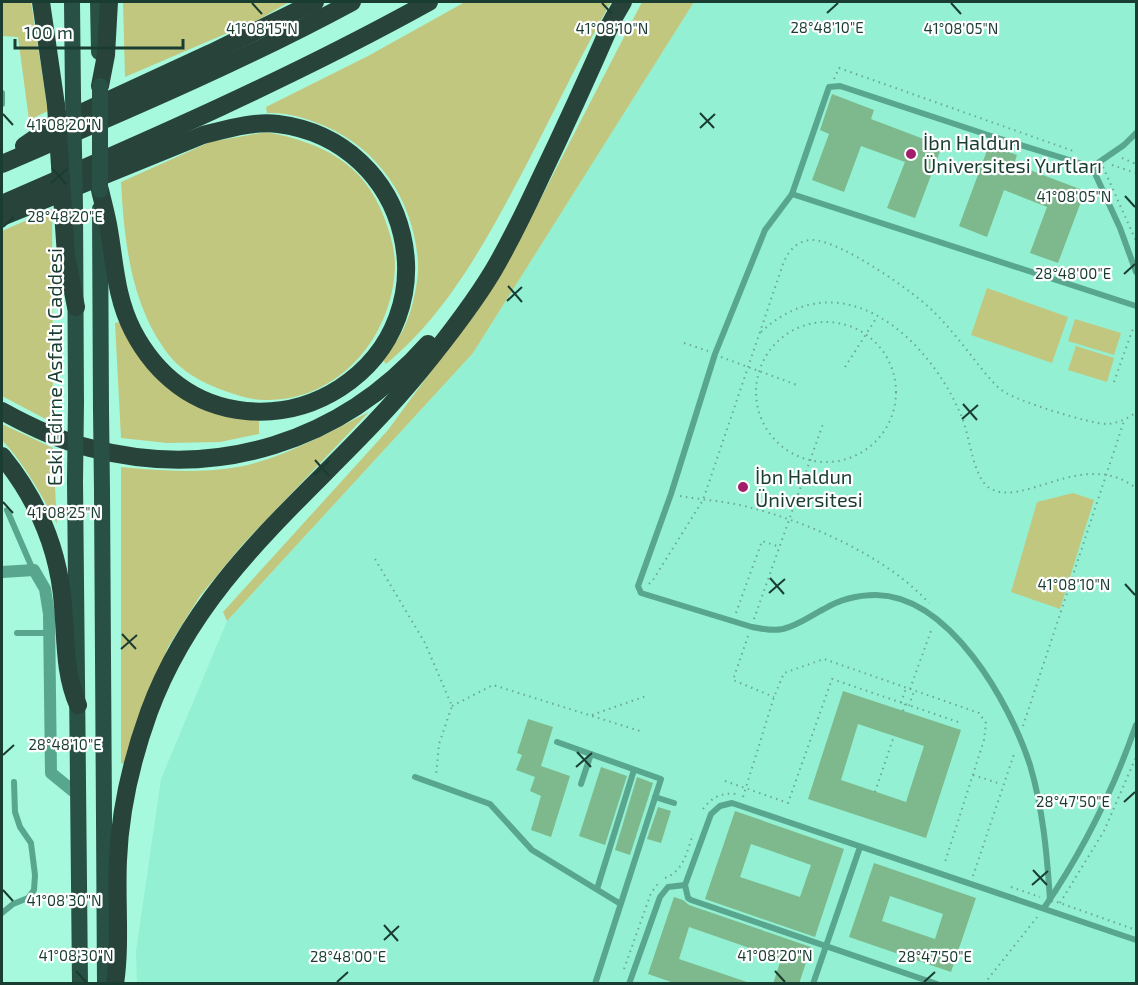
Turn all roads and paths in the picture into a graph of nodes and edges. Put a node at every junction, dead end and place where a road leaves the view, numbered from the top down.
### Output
1 (41, 2) edge
2 (72, 2) edge
3 (98, 2) edge
4 (109, 2) edge
5 (315, 2) edge
6 (352, 2) edge
7 (429, 2) edge
8 (618, 9) edge
9 (100, 86) junction
10 (2, 93) edge
11 (2, 104) edge
12 (1137, 133) edge
13 (1111, 154) junction
14 (1100, 161) junction
15 (2, 164) edge
16 (1137, 164) edge
17 (1092, 166) junction
18 (1137, 174) edge
19 (100, 190) junction
20 (792, 194) junction
21 (2, 204) edge
22 (69, 209) junction
23 (2, 217) edge
24 (1137, 272) edge
25 (1137, 306) edge
26 (76, 307) joint
27 (877, 316) junction
28 (1137, 326) edge
29 (761, 332) junction
30 (864, 334) junction
31 (684, 343) dead end
32 (715, 354) junction
33 (749, 367) junction
34 (845, 367) dead end
35 (759, 371) junction
36 (1114, 382) dead end
37 (797, 385) dead end
38 (2, 411) edge
39 (1137, 412) edge
40 (1124, 420) junction
41 (824, 421) dead end
42 (2, 456) edge
43 (811, 460) junction
44 (1106, 475) junction
45 (1137, 488) edge
46 (671, 494) junction
47 (703, 500) junction
48 (7, 510) dead end
49 (790, 519) junction
50 (780, 547) junction
51 (375, 559) dead end
52 (33, 570) junction
53 (2, 572) edge
54 (639, 591) junction
55 (935, 618) junction
56 (733, 621) junction
57 (932, 626) dead end
58 (752, 627) junction
59 (17, 633) dead end
60 (50, 633) junction
61 (908, 688) junction
62 (914, 691) junction
63 (646, 696) dead end
64 (774, 697) junction
65 (903, 704) junction
66 (78, 705) junction
67 (452, 706) junction
68 (909, 706) junction
69 (903, 711) dead end
70 (592, 715) junction
71 (961, 723) dead end
72 (1137, 725) edge
73 (640, 731) dead end
74 (894, 736) dead end
75 (1020, 737) junction
76 (557, 742) dead end
77 (591, 754) junction
78 (1137, 757) edge
79 (634, 770) junction
80 (973, 775) junction
81 (415, 777) dead end
82 (725, 781) dead end
83 (14, 782) dead end
84 (435, 784) junction
85 (580, 784) dead end
86 (1002, 785) junction
87 (745, 789) junction
88 (875, 792) dead end
89 (78, 795) junction
90 (655, 797) junction
91 (674, 803) dead end
92 (703, 808) dead end
93 (695, 830) dead end
94 (860, 847) junction
95 (944, 865) dead end
96 (685, 885) junction
97 (970, 885) junction
98 (1006, 886) dead end
99 (597, 890) junction
100 (1050, 900) junction
101 (619, 903) junction
102 (1060, 903) junction
103 (1044, 908) junction
104 (2, 913) edge
105 (1137, 930) edge
106 (1137, 940) edge
107 (826, 946) junction
108 (623, 971) dead end
109 (632, 983) edge
110 (80, 984) edge
111 (105, 984) edge
112 (115, 984) edge
113 (595, 984) edge
114 (813, 984) edge
115 (937, 984) edge
116 (984, 984) edge

1 - 22 highway, bridge
2 - 22 highway, bridge
3 - 9 highway
4 - 9 highway
5 - 15 highway
6 - 15 highway
7 - 21 highway
8 - 38 highway
8 - 112 highway
9 - 19 highway, bridge
10 - 11 lane
12 - 13 lane
13 - 14 lane
13 - 16 path
14 - 17 lane
14 - 18 path
17 - 20 lane
17 - 24 lane
19 - 23 highway
19 - 111 highway, bridge
20 - 25 lane
20 - 32 lane
22 - 26 highway
26 - 66 highway, Eski Edirne Asfaltı Caddesi, bridge
27 - 29 path
27 - 30 path
27 - 44 path
28 - 36 path
29 - 33 path
29 - 40 path
30 - 34 path
30 - 35 path
30 - 43 path
31 - 32 path
32 - 33 path
32 - 46 lane
33 - 35 path
33 - 47 path
35 - 37 path
35 - 43 path
39 - 40 path
40 - 44 path
41 - 43 path
42 - 66 highway
43 - 49 path
44 - 45 path
44 - 75 path
46 - 47 path
46 - 54 lane
47 - 49 path
47 - 54 path
48 - 52 lane
49 - 50 path
49 - 55 path
50 - 56 path
50 - 58 path
51 - 67 path
52 - 53 street
52 - 60 street
54 - 56 lane
55 - 58 lane
55 - 75 lane
56 - 58 lane
57 - 61 path
58 - 64 path
59 - 60 lane
60 - 89 street
61 - 62 path
61 - 64 path
61 - 65 path
62 - 68 path
62 - 80 path
63 - 70 path
64 - 87 path
65 - 68 path
65 - 69 path
65 - 87 path
66 - 89 highway, Eski Edirne Asfaltı Caddesi
67 - 70 path
67 - 84 path
68 - 71 path
70 - 73 path
72 - 100 lane
74 - 88 path
75 - 86 path
75 - 100 lane
76 - 77 lane
77 - 79 lane
77 - 85 lane
78 - 102 path
79 - 90 lane
79 - 99 lane
80 - 86 path
80 - 95 path
81 - 84 lane
82 - 87 path
83 - 104 lane
84 - 99 lane
86 - 97 path
87 - 92 path
89 - 110 highway, Eski Edirne Asfaltı Caddesi
90 - 91 lane
90 - 101 lane
93 - 108 path
94 - 96 lane
94 - 97 lane
94 - 107 lane
96 - 107 lane
96 - 109 lane
97 - 103 lane
98 - 100 path
99 - 101 lane
100 - 102 path
100 - 103 lane
101 - 113 lane
102 - 105 path
103 - 106 lane
103 - 116 path
107 - 114 lane
107 - 115 lane

